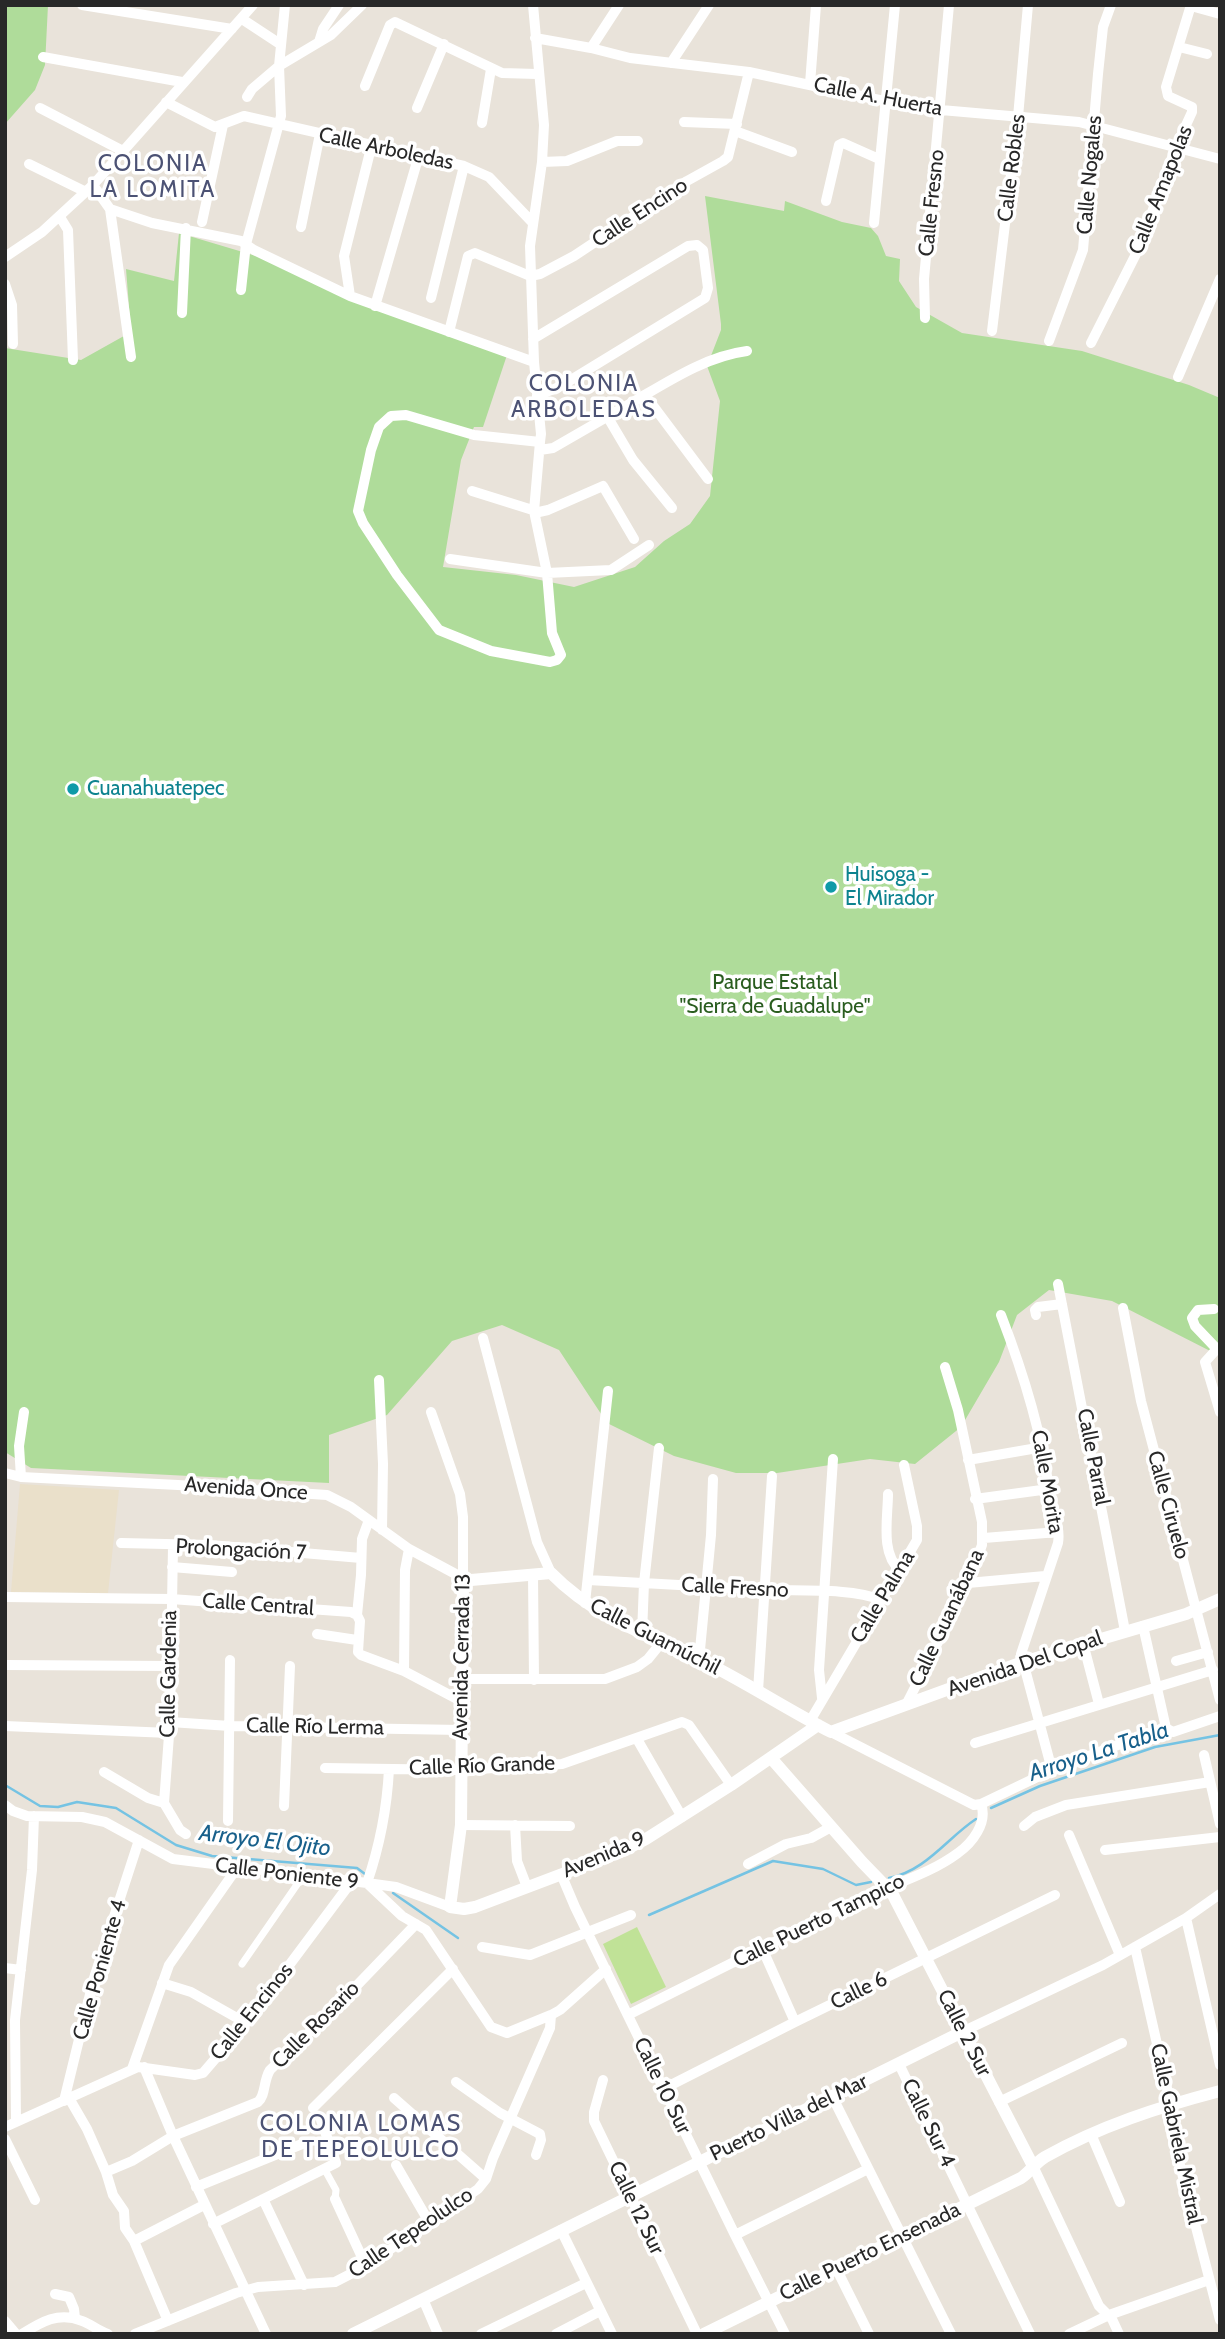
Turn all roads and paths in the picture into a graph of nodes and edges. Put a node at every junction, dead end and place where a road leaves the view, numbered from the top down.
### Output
1 (82, 5) edge
2 (253, 5) edge
3 (285, 5) edge
4 (339, 5) edge
5 (362, 5) edge
6 (533, 5) edge
7 (619, 5) edge
8 (709, 5) edge
9 (816, 5) edge
10 (895, 5) edge
11 (949, 5) edge
12 (1028, 5) edge
13 (1111, 5) edge
14 (1191, 6) edge
15 (119, 8) edge
16 (1220, 14) edge
17 (242, 19) junction
18 (232, 29) junction
19 (535, 38) junction
20 (319, 41) junction
21 (281, 44) junction
22 (444, 44) junction
23 (1179, 47) junction
24 (590, 48) junction
25 (1208, 54) dead end
26 (43, 57) dead end
27 (671, 63) junction
28 (278, 65) junction
29 (491, 69) junction
30 (749, 72) junction
31 (537, 75) junction
32 (182, 82) junction
33 (810, 84) junction
34 (365, 86) dead end
35 (247, 97) dead end
36 (884, 101) junction
37 (166, 102) junction
38 (40, 108) dead end
39 (417, 108) dead end
40 (941, 110) junction
41 (1018, 117) junction
42 (684, 122) dead end
43 (482, 123) dead end
44 (278, 124) junction
45 (223, 125) junction
46 (1094, 126) junction
47 (736, 127) junction
48 (320, 134) junction
49 (638, 141) dead end
50 (372, 144) junction
51 (1176, 147) junction
52 (123, 151) junction
53 (792, 152) dead end
54 (419, 155) junction
55 (879, 159) junction
56 (1220, 159) edge
57 (542, 162) junction
58 (29, 164) dead end
59 (464, 166) junction
60 (89, 188) junction
61 (826, 201) dead end
62 (110, 209) junction
63 (60, 217) junction
64 (202, 222) dead end
65 (532, 222) junction
66 (874, 223) dead end
67 (300, 227) dead end
68 (186, 228) junction
69 (246, 244) junction
70 (5, 257) edge
71 (530, 276) junction
72 (1220, 279) edge
73 (5, 284) edge
74 (241, 290) dead end
75 (350, 296) junction
76 (431, 298) dead end
77 (375, 306) junction
78 (182, 313) dead end
79 (925, 318) dead end
80 (992, 331) dead end
81 (449, 332) junction
82 (533, 339) junction
83 (1049, 341) dead end
84 (1091, 343) dead end
85 (13, 344) dead end
86 (747, 351) dead end
87 (131, 357) dead end
88 (73, 360) dead end
89 (534, 362) junction
90 (1178, 377) dead end
91 (645, 395) junction
92 (537, 396) junction
93 (607, 416) junction
94 (540, 446) junction
95 (708, 480) dead end
96 (472, 491) dead end
97 (672, 508) dead end
98 (534, 511) junction
99 (634, 539) dead end
100 (649, 545) dead end
101 (450, 559) dead end
102 (547, 573) junction
103 (1058, 1284) dead end
104 (1062, 1304) junction
105 (1123, 1308) dead end
106 (1214, 1308) dead end
107 (1001, 1315) dead end
108 (1036, 1315) dead end
109 (484, 1338) dead end
110 (945, 1367) dead end
111 (379, 1380) dead end
112 (608, 1391) dead end
113 (24, 1412) dead end
114 (431, 1412) dead end
115 (1220, 1412) edge
116 (1043, 1447) junction
117 (659, 1448) dead end
118 (833, 1459) dead end
119 (968, 1460) junction
120 (905, 1465) dead end
121 (5, 1473) edge
122 (772, 1476) dead end
123 (21, 1477) junction
124 (713, 1479) dead end
125 (1049, 1489) junction
126 (888, 1494) dead end
127 (975, 1499) junction
128 (369, 1520) junction
129 (382, 1530) junction
130 (1058, 1532) junction
131 (984, 1538) junction
132 (121, 1543) dead end
133 (173, 1546) junction
134 (409, 1549) junction
135 (361, 1558) junction
136 (172, 1567) junction
137 (900, 1570) junction
138 (232, 1572) dead end
139 (551, 1573) junction
140 (533, 1575) junction
141 (1045, 1576) junction
142 (463, 1578) junction
143 (588, 1580) junction
144 (644, 1583) junction
145 (968, 1583) junction
146 (704, 1587) junction
147 (764, 1590) junction
148 (825, 1592) junction
149 (5, 1597) edge
150 (1220, 1599) edge
151 (171, 1600) junction
152 (881, 1600) junction
153 (585, 1603) junction
154 (1198, 1610) junction
155 (357, 1615) junction
156 (1143, 1626) junction
157 (1125, 1631) junction
158 (317, 1634) dead end
159 (642, 1634) junction
160 (357, 1640) junction
161 (661, 1643) junction
162 (1083, 1643) junction
163 (1208, 1652) junction
164 (230, 1660) dead end
165 (699, 1660) junction
166 (1176, 1661) dead end
167 (1023, 1662) junction
168 (5, 1665) edge
169 (169, 1666) junction
170 (290, 1666) dead end
171 (1213, 1670) junction
172 (404, 1671) junction
173 (461, 1679) junction
174 (534, 1680) junction
175 (1156, 1687) junction
176 (758, 1691) junction
177 (822, 1698) junction
178 (1220, 1700) edge
179 (461, 1701) junction
180 (1099, 1704) junction
181 (906, 1705) junction
182 (1220, 1716) edge
183 (1040, 1722) junction
184 (814, 1723) junction
185 (5, 1726) edge
186 (230, 1726) junction
187 (288, 1726) junction
188 (169, 1728) junction
189 (1166, 1728) junction
190 (461, 1730) junction
191 (831, 1732) junction
192 (637, 1739) junction
193 (975, 1743) dead end
194 (1204, 1755) dead end
195 (771, 1758) junction
196 (325, 1768) dead end
197 (389, 1769) junction
198 (461, 1770) junction
199 (1052, 1770) junction
200 (104, 1772) dead end
201 (1210, 1782) junction
202 (731, 1785) junction
203 (164, 1803) junction
204 (981, 1804) junction
205 (284, 1806) dead end
206 (8, 1808) edge
207 (34, 1816) junction
208 (682, 1817) junction
209 (228, 1821) dead end
210 (1220, 1824) edge
211 (461, 1825) junction
212 (515, 1825) junction
213 (570, 1826) dead end
214 (1024, 1826) dead end
215 (831, 1827) junction
216 (186, 1834) dead end
217 (1069, 1835) dead end
218 (1220, 1837) edge
219 (139, 1840) junction
220 (1105, 1850) dead end
221 (748, 1864) dead end
222 (237, 1868) junction
223 (561, 1874) junction
224 (303, 1876) junction
225 (352, 1881) junction
226 (367, 1883) junction
227 (527, 1887) junction
228 (888, 1888) junction
229 (1220, 1894) edge
230 (1055, 1895) dead end
231 (450, 1907) junction
232 (631, 1914) dead end
233 (1186, 1918) junction
234 (416, 1924) junction
235 (588, 1933) junction
236 (482, 1947) dead end
237 (1135, 1947) junction
238 (762, 1948) junction
239 (1120, 1955) junction
240 (926, 1958) junction
241 (242, 1964) dead end
242 (5, 1968) edge
243 (453, 1969) junction
244 (606, 1969) junction
245 (21, 1970) junction
246 (162, 1983) junction
247 (551, 2015) junction
248 (628, 2015) junction
249 (795, 2022) junction
250 (246, 2023) junction
251 (964, 2031) junction
252 (1122, 2043) dead end
253 (899, 2064) junction
254 (1220, 2065) edge
255 (144, 2067) junction
256 (132, 2069) junction
257 (603, 2080) dead end
258 (456, 2082) dead end
259 (663, 2089) junction
260 (1220, 2091) edge
261 (832, 2096) junction
262 (394, 2098) dead end
263 (67, 2099) junction
264 (999, 2102) junction
265 (1168, 2105) junction
266 (313, 2108) dead end
267 (321, 2120) dead end
268 (511, 2120) junction
269 (16, 2122) junction
270 (5, 2127) edge
271 (1091, 2134) junction
272 (173, 2136) junction
273 (5, 2138) edge
274 (302, 2144) dead end
275 (536, 2155) dead end
276 (698, 2161) junction
277 (396, 2165) dead end
278 (1033, 2166) junction
279 (325, 2169) junction
280 (869, 2169) junction
281 (106, 2172) junction
282 (486, 2179) junction
283 (197, 2187) junction
284 (629, 2196) junction
285 (263, 2199) junction
286 (335, 2199) joint
287 (35, 2200) dead end
288 (1120, 2202) dead end
289 (204, 2205) junction
290 (967, 2205) junction
291 (429, 2222) junction
292 (213, 2224) junction
293 (561, 2230) junction
294 (735, 2235) junction
295 (902, 2236) junction
296 (134, 2241) junction
297 (366, 2266) junction
298 (836, 2268) junction
299 (1209, 2280) junction
300 (586, 2283) junction
301 (303, 2285) junction
302 (244, 2291) junction
303 (55, 2294) dead end
304 (423, 2299) junction
305 (769, 2301) junction
306 (600, 2311) junction
307 (1109, 2315) junction
308 (75, 2318) junction
309 (1220, 2320) edge
310 (5, 2321) edge
311 (168, 2321) junction
312 (16, 2334) edge
313 (22, 2334) edge
314 (107, 2334) edge
315 (135, 2334) edge
316 (266, 2334) edge
317 (353, 2334) edge
318 (438, 2334) edge
319 (481, 2334) edge
320 (556, 2334) edge
321 (612, 2334) edge
322 (697, 2334) edge
323 (704, 2334) edge
324 (785, 2334) edge
325 (869, 2334) edge
326 (951, 2334) edge
327 (1030, 2334) edge
328 (1069, 2334) edge
329 (1119, 2334) edge

1 - 15 street
2 - 17 street
3 - 21 street
4 - 20 street
5 - 20 street
6 - 19 street
7 - 24 street
8 - 27 street
9 - 33 street
10 - 36 street
11 - 40 street, Calle Fresno
12 - 41 street, Calle Robles
13 - 46 street, Calle Nogales
14 - 16 street
14 - 23 street, Calle Amapolas
15 - 18 street
17 - 18 street
17 - 21 street
18 - 32 street
19 - 24 street, Calle A. Huerta
19 - 31 street
20 - 28 street
21 - 28 street
22 - 29 street
22 - 34 street
22 - 39 street
23 - 25 street
23 - 51 street, Calle Amapolas
24 - 27 street, Calle A. Huerta
26 - 32 street
27 - 30 street, Calle A. Huerta
28 - 35 street
28 - 44 street
29 - 31 street
29 - 43 street
30 - 33 street, Calle A. Huerta
30 - 47 street, Calle Encino
31 - 57 street
32 - 37 street
33 - 36 street, Calle A. Huerta
36 - 40 street, Calle A. Huerta
36 - 55 street
37 - 45 street
37 - 52 street
38 - 52 street
40 - 41 street, Calle A. Huerta
40 - 79 street, Calle Fresno
41 - 46 street, Calle A. Huerta
41 - 80 street, Calle Robles
42 - 47 street
44 - 45 street, Calle Arboledas
44 - 48 street, Calle Arboledas
44 - 69 street
45 - 64 street
46 - 51 street, Calle A. Huerta
46 - 83 street, Calle Nogales
47 - 53 street
47 - 71 street, Calle Encino
48 - 50 street, Calle Arboledas
48 - 67 street
49 - 57 street
50 - 54 street, Calle Arboledas
50 - 75 street
51 - 56 street, Calle A. Huerta
51 - 84 street, Calle Amapolas
52 - 60 street
54 - 59 street, Calle Arboledas
54 - 77 street
55 - 61 street
55 - 66 street
57 - 65 street
58 - 60 street
59 - 65 street, Calle Arboledas
59 - 76 street
60 - 62 street
60 - 63 street
62 - 68 street
62 - 87 street
63 - 70 street
63 - 88 street
65 - 71 street
68 - 69 street
68 - 78 street
69 - 74 street
69 - 75 street
71 - 81 street
71 - 82 street
72 - 90 street
73 - 85 street
75 - 77 street
77 - 81 street
81 - 89 street
82 - 89 street
82 - 92 street
86 - 91 street
89 - 92 street
91 - 93 street
91 - 95 street
92 - 94 street
93 - 94 street
93 - 97 street
94 - 98 street
94 - 102 street
96 - 98 street
98 - 99 street
98 - 102 street
100 - 102 street
101 - 102 street
103 - 104 street, Calle Parral
104 - 108 street
104 - 157 street, Calle Parral
105 - 154 street, Calle Ciruelo
106 - 115 street
107 - 116 street, Calle Morita
109 - 139 street, Calle Guamúchil
110 - 119 street, Calle Guanábana
111 - 129 street
112 - 143 street
113 - 123 street
114 - 142 street, Avenida Cerrada 13
116 - 119 street
116 - 125 street, Calle Morita
117 - 144 street
118 - 148 street
119 - 127 street, Calle Guanábana
120 - 137 street, Calle Palma
121 - 123 street, Avenida Once
122 - 147 street
123 - 128 street, Avenida Once
124 - 146 street
125 - 127 street
125 - 130 street, Calle Morita
126 - 137 street
127 - 131 street, Calle Guanábana
128 - 129 street, Avenida Once
128 - 135 street
129 - 134 street, Avenida Once
130 - 131 street
130 - 141 street, Calle Morita
131 - 145 street, Calle Guanábana
132 - 133 street, Prolongación 7
133 - 135 street, Prolongación 7
133 - 136 street, Calle Gardenia
134 - 142 street, Avenida Once
134 - 172 street
135 - 155 street
136 - 138 street
136 - 151 street, Calle Gardenia
137 - 152 street, Calle Palma
139 - 140 street
139 - 153 street, Calle Guamúchil
140 - 142 street
140 - 174 street
141 - 145 street
141 - 167 street, Calle Morita
142 - 173 street, Avenida Cerrada 13
143 - 144 street, Calle Fresno
143 - 153 street
144 - 146 street, Calle Fresno
144 - 159 street
145 - 181 street, Calle Guanábana
146 - 147 street, Calle Fresno
146 - 165 street
147 - 148 street, Calle Fresno
147 - 176 street
148 - 152 street, Calle Fresno
148 - 177 street
149 - 151 street, Calle Central
150 - 154 street, Avenida Del Copal
151 - 155 street, Calle Central
151 - 169 street, Calle Gardenia
152 - 177 street, Calle Palma
153 - 159 street, Calle Guamúchil
154 - 156 street, Avenida Del Copal
154 - 163 street, Calle Ciruelo
155 - 160 street
156 - 157 street, Avenida Del Copal
156 - 175 street
157 - 162 street, Avenida Del Copal
158 - 160 street
159 - 161 street, Calle Guamúchil
160 - 172 street
161 - 165 street, Calle Guamúchil
161 - 174 street
162 - 167 street, Avenida Del Copal
162 - 180 street
163 - 166 street
163 - 171 street, Calle Ciruelo
164 - 186 street
165 - 176 street, Calle Guamúchil
167 - 181 street, Avenida Del Copal
167 - 183 street, Calle Morita
168 - 169 street
169 - 188 street, Calle Gardenia
170 - 187 street
171 - 175 street
171 - 178 street, Calle Ciruelo
172 - 179 street
173 - 174 street
173 - 179 street, Avenida Cerrada 13
175 - 180 street
175 - 189 street
176 - 184 street, Calle Guamúchil
177 - 184 street, Calle Palma
179 - 190 street, Avenida Cerrada 13
180 - 183 street
181 - 191 street, Avenida Del Copal
182 - 189 street
183 - 193 street
183 - 199 street, Calle Morita
184 - 191 street, Calle Guamúchil
184 - 195 street, Avenida 9
185 - 188 street, Calle Río Lerma
186 - 187 street, Calle Río Lerma
186 - 188 street, Calle Río Lerma
186 - 209 street
187 - 190 street, Calle Río Lerma
187 - 205 street
188 - 203 street, Calle Gardenia
189 - 199 street
190 - 198 street, Avenida Cerrada 13
191 - 204 street, Calle Guamúchil
192 - 198 street, Calle Río Grande
192 - 202 street, Calle Río Grande
192 - 208 street
194 - 201 street
195 - 202 street, Avenida 9
195 - 215 street, Calle 2 Sur
196 - 197 street
197 - 198 street, Calle Río Grande
197 - 226 street, Calle Río Grande
198 - 211 street, Avenida Cerrada 13
199 - 204 street
200 - 203 street
201 - 210 street
201 - 214 street
202 - 208 street, Avenida 9
203 - 216 street
204 - 228 street, Calle Puerto Tampico
206 - 207 street, Calle Poniente 9
207 - 219 street, Calle Poniente 9
207 - 245 street
208 - 223 street, Avenida 9
211 - 212 street
211 - 231 street, Avenida Cerrada 13
212 - 213 street
212 - 227 street
215 - 221 street
215 - 228 street, Calle 2 Sur
217 - 239 street
218 - 220 street
219 - 222 street, Calle Poniente 9
219 - 263 street, Calle Poniente 4
222 - 224 street, Calle Poniente 9
222 - 246 street
223 - 227 street, Avenida 9
223 - 235 street, Calle 10 Sur
224 - 225 street, Calle Poniente 9
224 - 241 street
225 - 226 street, Calle Poniente 9
225 - 250 street, Calle Encinos
226 - 231 street, Avenida 9
226 - 234 street, Calle Poniente 9
227 - 231 street, Avenida 9
228 - 238 street, Calle Puerto Tampico
228 - 240 street, Calle 2 Sur
229 - 233 street, Puerto Villa del Mar
230 - 240 street, Calle 6
232 - 235 street
233 - 237 street, Puerto Villa del Mar
233 - 254 street
234 - 243 street, Calle Poniente 9
234 - 272 street, Calle Rosario
235 - 236 street
235 - 244 street, Calle 10 Sur
237 - 239 street, Puerto Villa del Mar
237 - 265 street, Calle Gabriela Mistral
238 - 248 street, Calle Puerto Tampico
238 - 249 street
239 - 251 street, Puerto Villa del Mar
240 - 249 street, Calle 6
240 - 251 street, Calle 2 Sur
242 - 245 street
243 - 247 street, Calle Poniente 9
243 - 266 street
244 - 247 street
244 - 248 street, Calle 10 Sur
245 - 269 street
246 - 250 street
246 - 256 street
247 - 268 street, Calle Tepeolulco
248 - 259 street, Calle 10 Sur
249 - 259 street, Calle 6
250 - 255 street, Calle Encinos
251 - 253 street, Puerto Villa del Mar
251 - 264 street, Calle 2 Sur
252 - 264 street
253 - 261 street, Puerto Villa del Mar
253 - 290 street, Calle Sur 4
255 - 256 street, Calle Encinos
255 - 272 street
256 - 263 street, Calle Encinos
257 - 284 street, Calle 12 Sur
258 - 268 street
259 - 276 street, Calle 10 Sur
260 - 265 street, Calle Puerto Ensenada
261 - 276 street, Puerto Villa del Mar
261 - 280 street
262 - 282 street
263 - 269 street, Calle Encinos
263 - 281 street
264 - 278 street, Calle 2 Sur
265 - 271 street, Calle Puerto Ensenada
265 - 299 street, Calle Gabriela Mistral
267 - 279 street
268 - 275 street
268 - 282 street, Calle Tepeolulco
269 - 270 street, Calle Encinos
271 - 278 street, Calle Puerto Ensenada
271 - 288 street
272 - 281 street, Calle Rosario
272 - 283 street
273 - 287 street
274 - 283 street
276 - 284 street, Puerto Villa del Mar
276 - 294 street, Calle 10 Sur
277 - 291 street
278 - 290 street, Calle Puerto Ensenada
278 - 307 street, Calle 2 Sur
279 - 285 street
279 - 286 street
280 - 294 street
280 - 295 street
281 - 296 street
282 - 291 street, Calle Tepeolulco
283 - 289 street
284 - 293 street, Puerto Villa del Mar
284 - 322 street, Calle 12 Sur
285 - 292 street
285 - 301 street
286 - 297 street
289 - 292 street
289 - 296 street
290 - 295 street, Calle Puerto Ensenada
290 - 327 street, Calle Sur 4
291 - 297 street, Calle Tepeolulco
292 - 302 street
293 - 300 street
293 - 304 street, Puerto Villa del Mar
294 - 305 street, Calle 10 Sur
295 - 298 street, Calle Puerto Ensenada
295 - 326 street
296 - 311 street
297 - 301 street, Calle Tepeolulco
298 - 305 street, Calle Puerto Ensenada
298 - 325 street
299 - 307 street
299 - 309 street, Calle Gabriela Mistral
300 - 306 street
300 - 319 street
301 - 302 street, Calle Tepeolulco
302 - 311 street, Calle Tepeolulco
302 - 316 street
303 - 308 street
304 - 317 street, Puerto Villa del Mar
304 - 318 street
305 - 323 street, Calle Puerto Ensenada
305 - 324 street, Calle 10 Sur
306 - 320 street
306 - 321 street
307 - 328 street
307 - 329 street, Calle 2 Sur
308 - 313 street
308 - 314 street
310 - 312 street
311 - 315 street, Calle Tepeolulco

